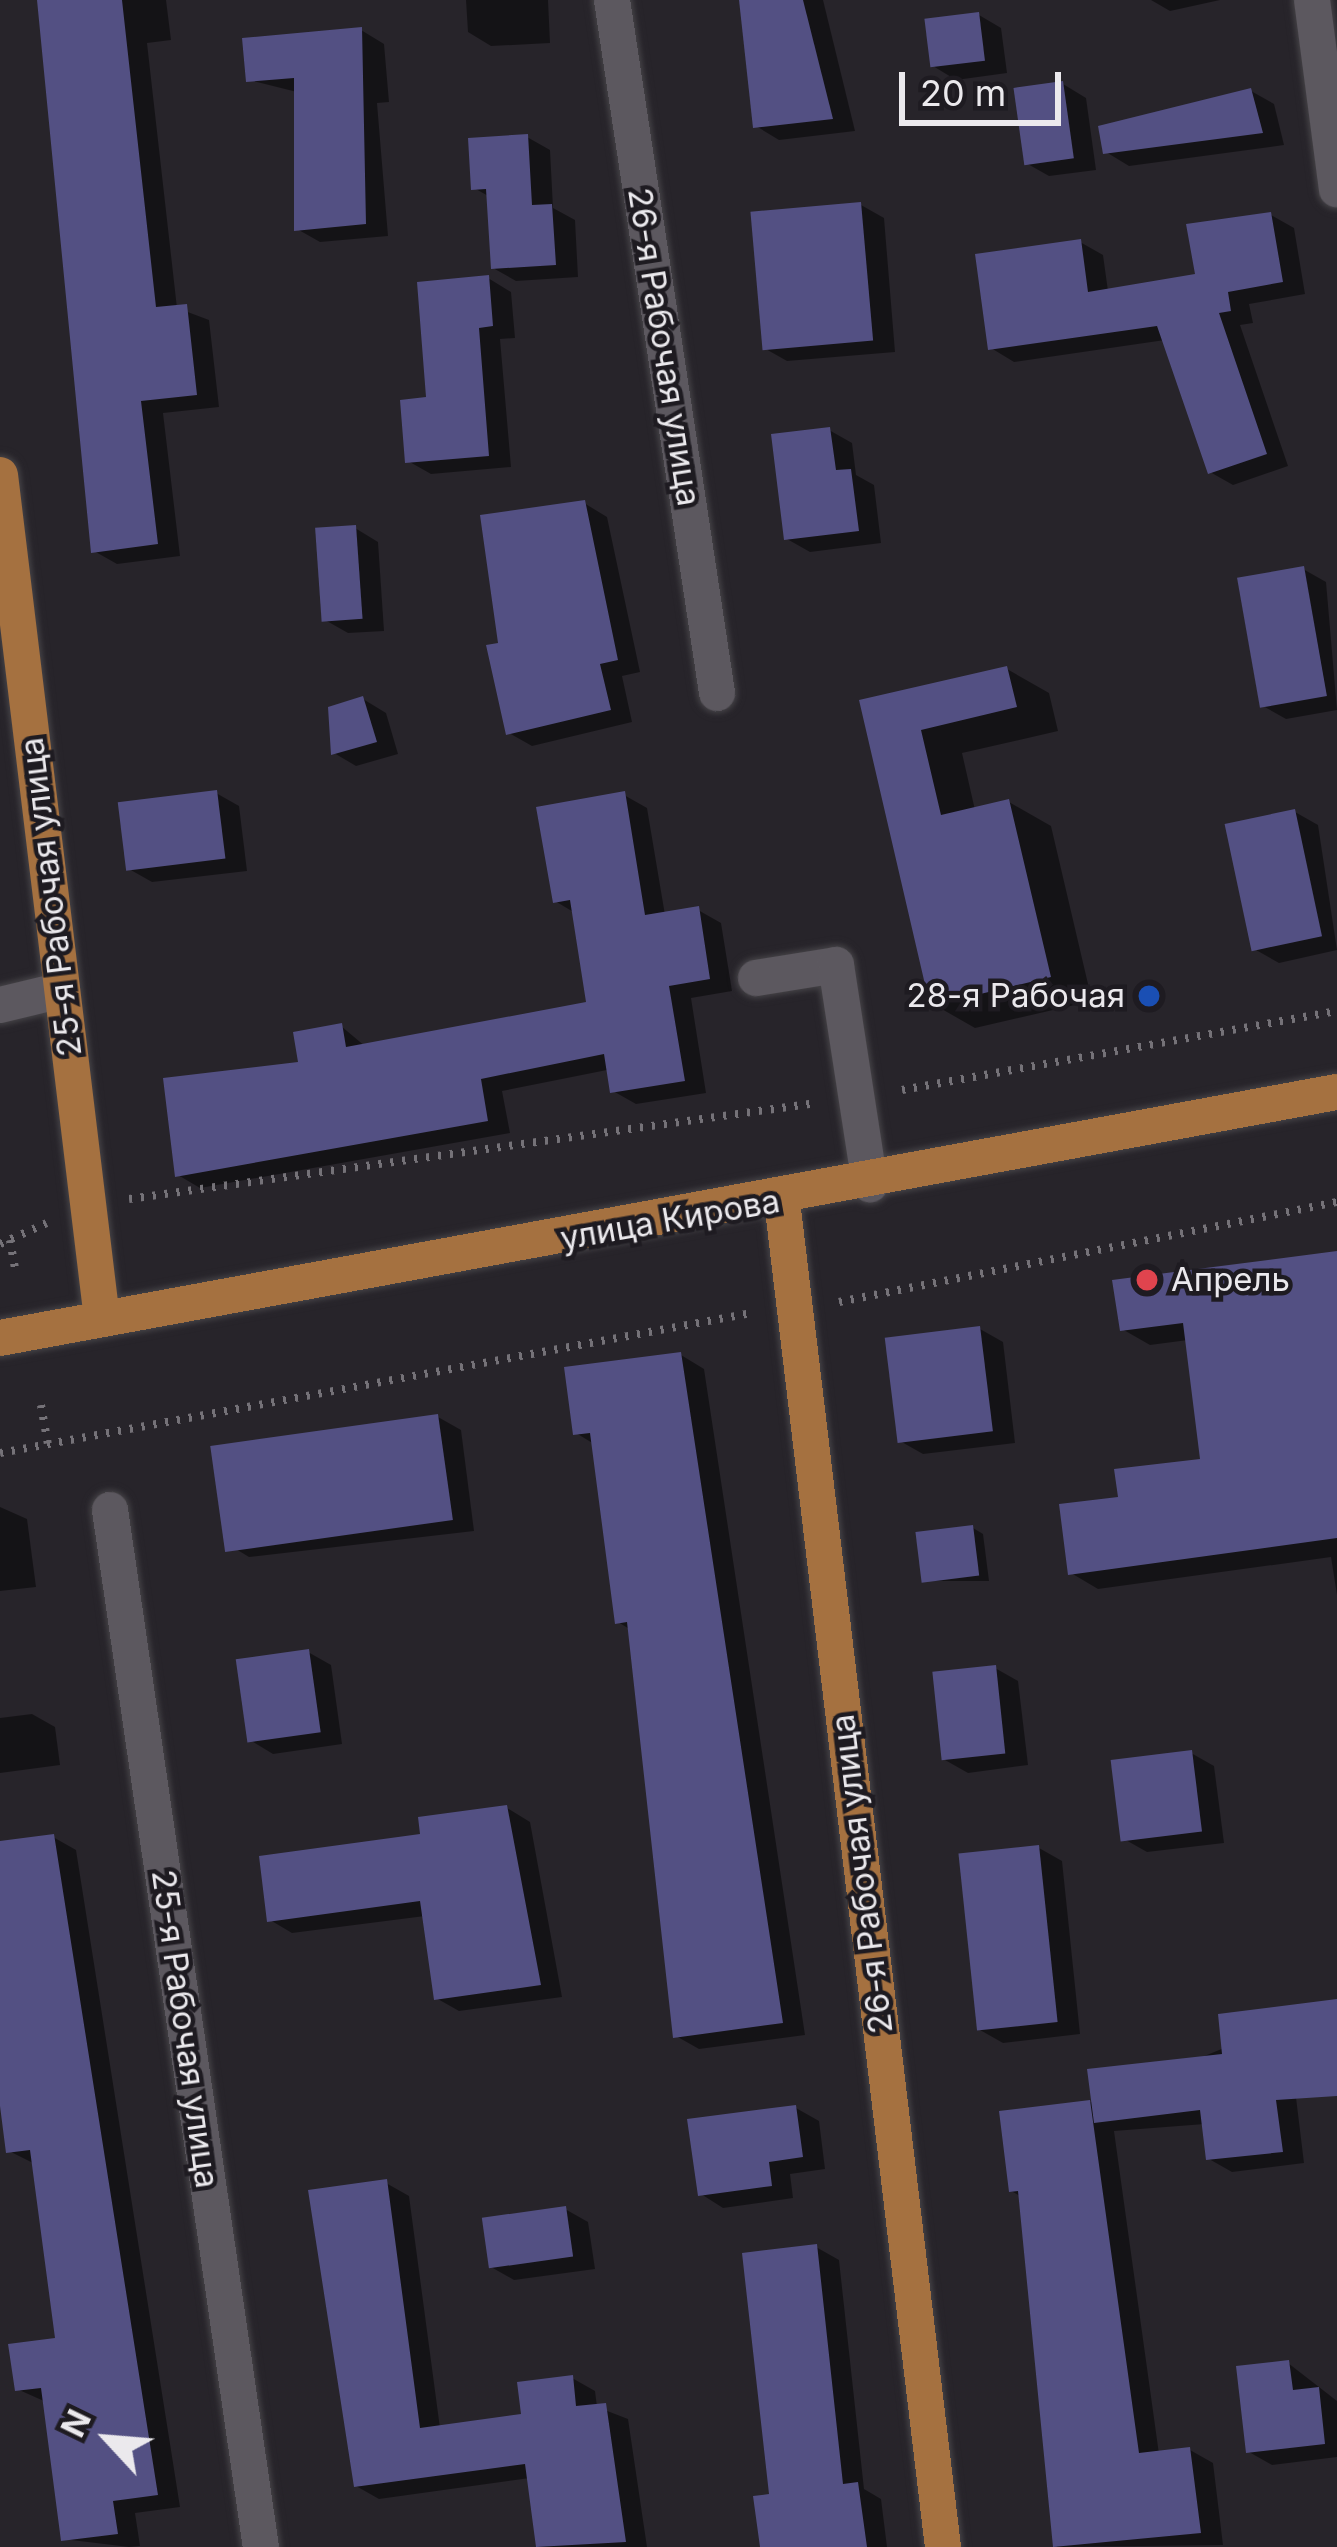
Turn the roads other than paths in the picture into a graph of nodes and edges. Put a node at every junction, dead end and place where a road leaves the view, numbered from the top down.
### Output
1 (612, 0) edge
2 (1312, 0) edge
3 (1337, 189) edge
4 (0, 475) edge
5 (717, 693) dead end
6 (756, 977) dead end
7 (62, 990) junction
8 (0, 1004) edge
9 (1337, 1092) edge
10 (870, 1184) junction
11 (782, 1201) junction
12 (103, 1319) junction
13 (0, 1338) edge
14 (110, 1510) dead end
15 (260, 2547) edge
16 (943, 2547) edge

1 - 5 street, 26-я Рабочая улица
2 - 3 street
4 - 7 main road, 25-я Рабочая улица
6 - 10 street
7 - 8 street
7 - 12 main road, 25-я Рабочая улица
9 - 10 main road, улица Кирова
10 - 11 main road, улица Кирова
11 - 12 main road, улица Кирова
11 - 16 main road, 26-я Рабочая улица
12 - 13 main road, улица Кирова
14 - 15 street, 25-я Рабочая улица

